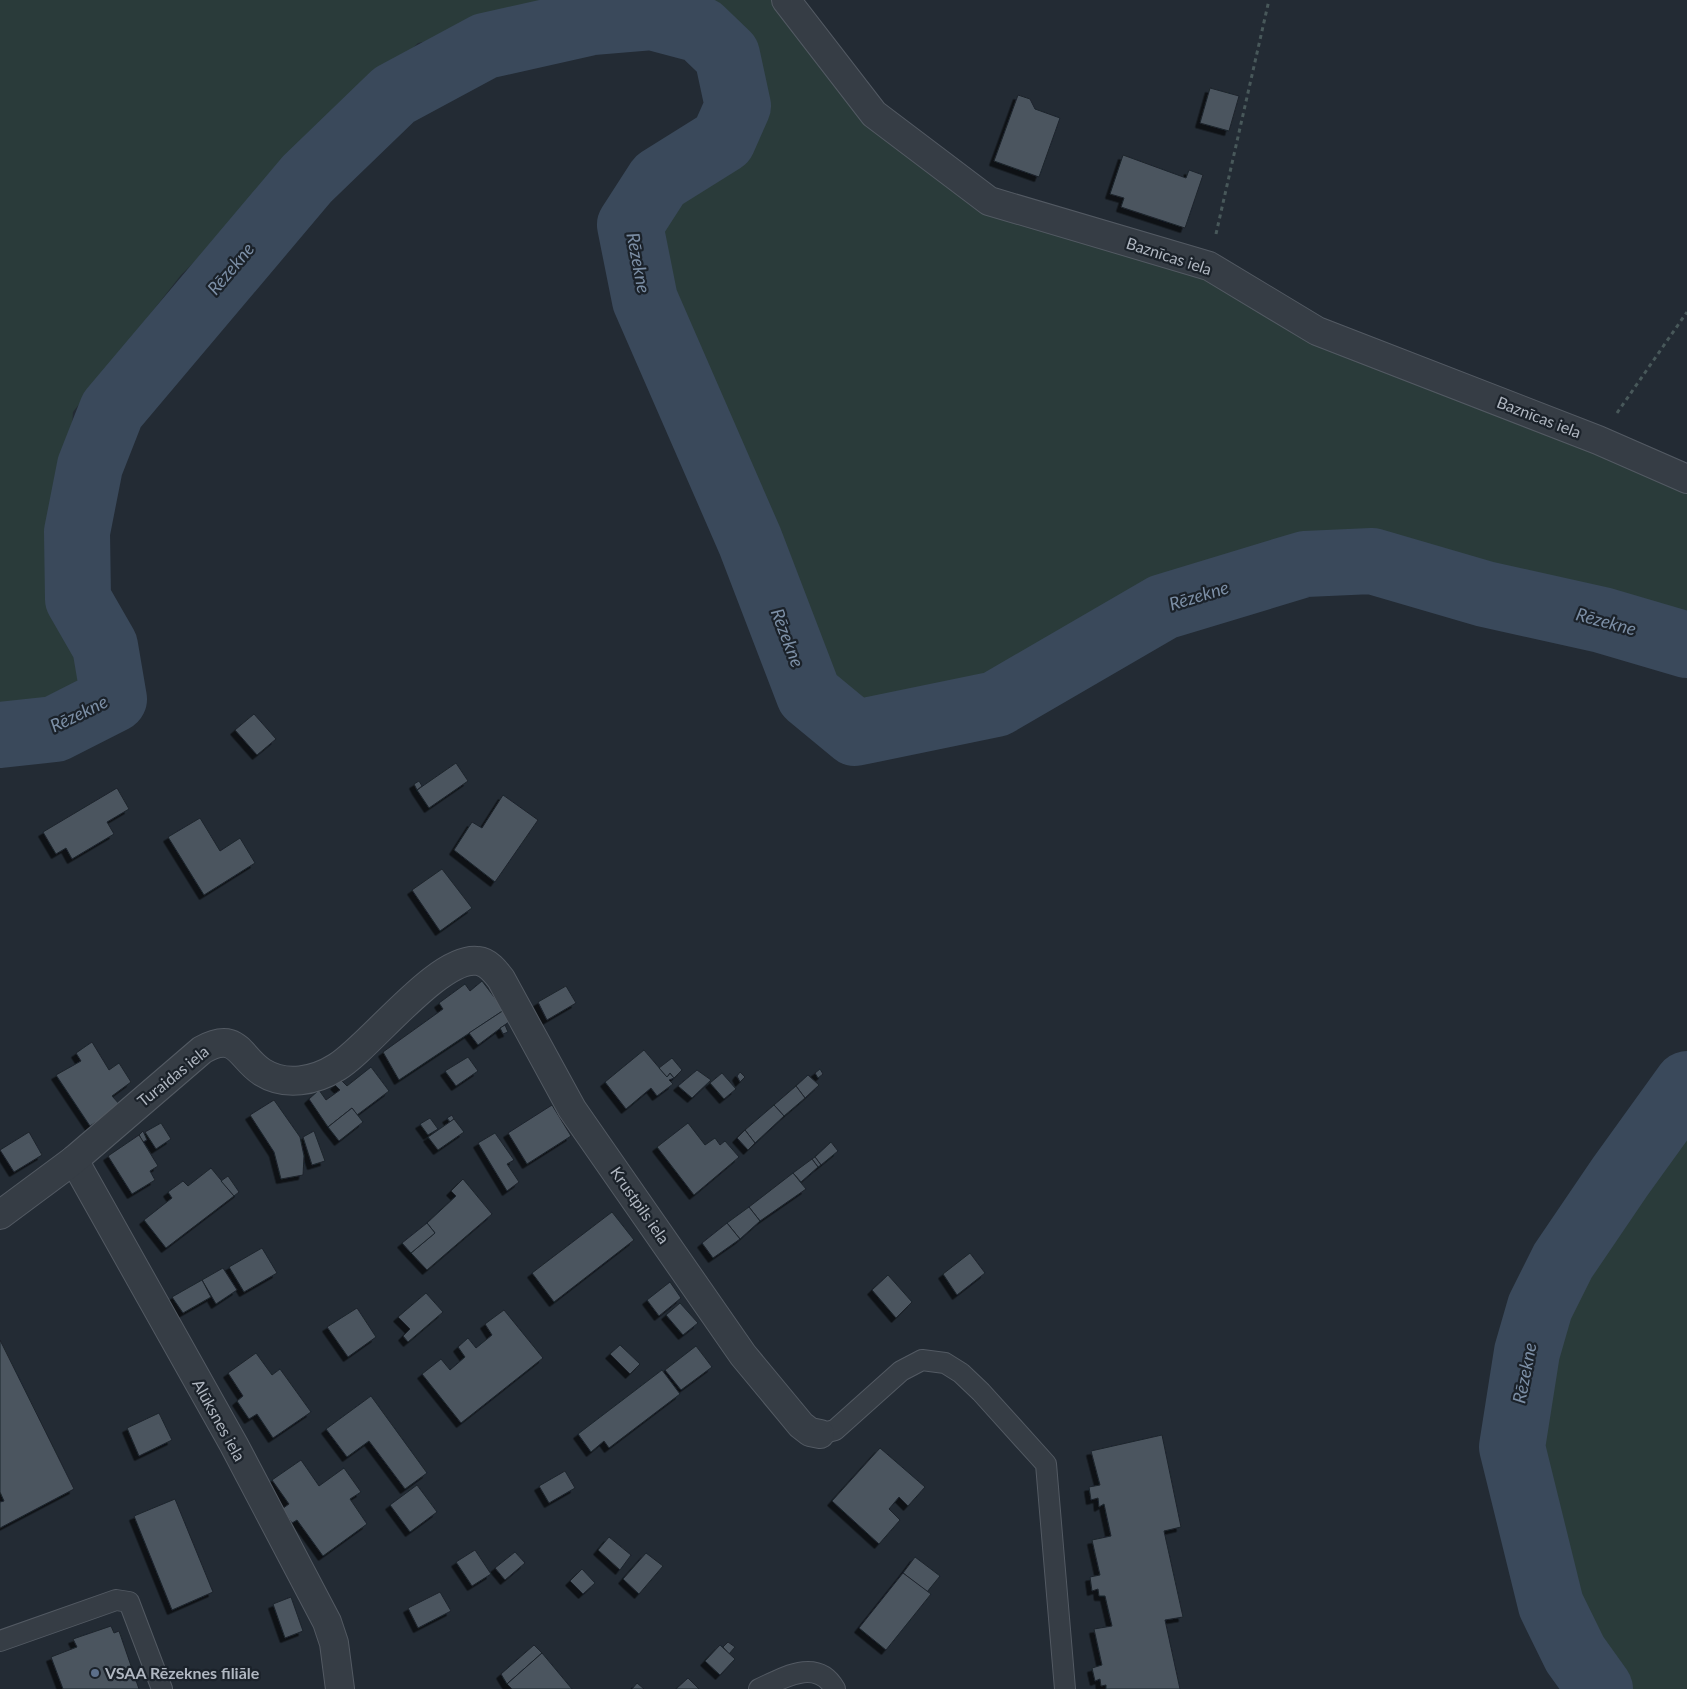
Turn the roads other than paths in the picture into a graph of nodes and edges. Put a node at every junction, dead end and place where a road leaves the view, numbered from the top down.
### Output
1 (786, 0) edge
2 (1687, 479) edge
3 (479, 961) joint
4 (74, 1160) junction
5 (0, 1215) edge
6 (820, 1434) joint
7 (0, 1641) edge
8 (162, 1689) edge
9 (340, 1689) edge
10 (759, 1689) edge
11 (835, 1689) edge
12 (1065, 1689) edge

1 - 2 street, Baznīcas iela
3 - 4 street, Turaidas iela
3 - 6 street, Krustpils iela
4 - 5 street, Turaidas iela
4 - 9 street, Alūksnes iela
6 - 12 lane
7 - 8 lane
10 - 11 lane

